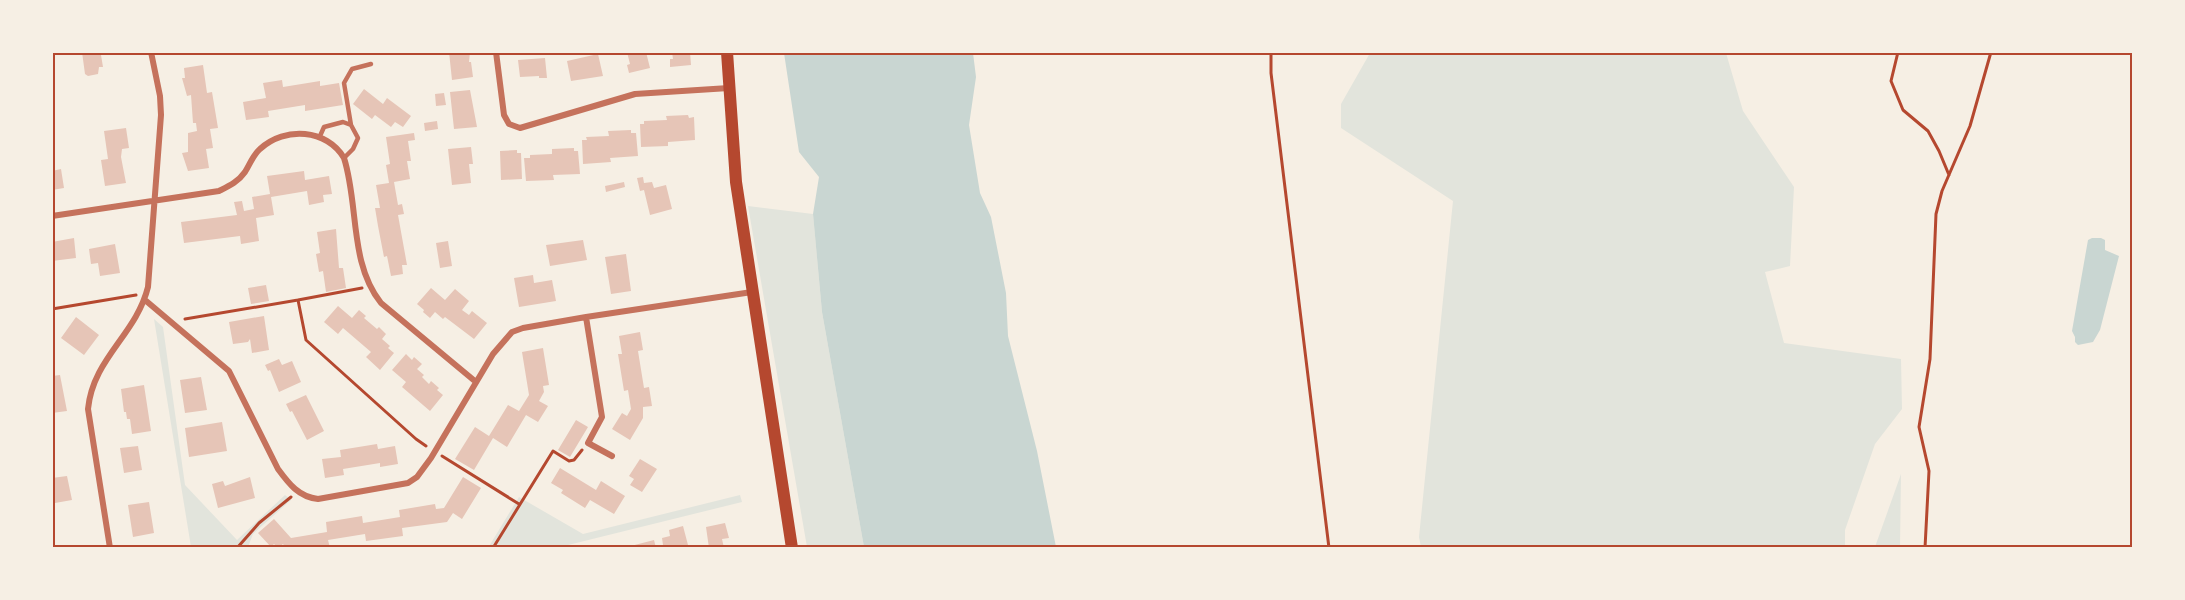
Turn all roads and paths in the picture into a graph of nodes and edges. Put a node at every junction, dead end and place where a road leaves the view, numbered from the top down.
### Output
1 (151, 52) edge
2 (496, 52) edge
3 (727, 52) edge
4 (1271, 52) edge
5 (1898, 52) edge
6 (1990, 52) edge
7 (371, 64) dead end
8 (729, 88) junction
9 (351, 125) junction
10 (320, 136) junction
11 (344, 158) junction
12 (1949, 176) junction
13 (154, 200) junction
14 (52, 216) edge
15 (369, 287) junction
16 (752, 292) junction
17 (146, 297) junction
18 (298, 300) junction
19 (52, 309) edge
20 (586, 317) junction
21 (171, 321) junction
22 (476, 382) junction
23 (588, 443) junction
24 (435, 451) junction
25 (612, 456) dead end
26 (297, 492) junction
27 (519, 504) junction
28 (110, 548) edge
29 (237, 548) edge
30 (493, 548) edge
31 (792, 548) edge
32 (1329, 548) edge
33 (1925, 548) edge

1 - 13 street
2 - 8 street
3 - 8 main road
4 - 32 path
5 - 12 path
6 - 12 path
7 - 9 lane
8 - 16 main road
9 - 10 lane
9 - 11 lane
10 - 11 street
10 - 13 street
11 - 15 street
12 - 33 path
13 - 14 street
13 - 17 street
15 - 18 path
15 - 22 street
16 - 20 street
16 - 31 main road
17 - 19 path
17 - 21 street
17 - 28 street
18 - 21 path
18 - 24 path
20 - 22 street
20 - 23 street
21 - 26 street
22 - 24 street
23 - 25 street
23 - 27 path
24 - 26 street
24 - 27 path
26 - 29 path
27 - 30 path

